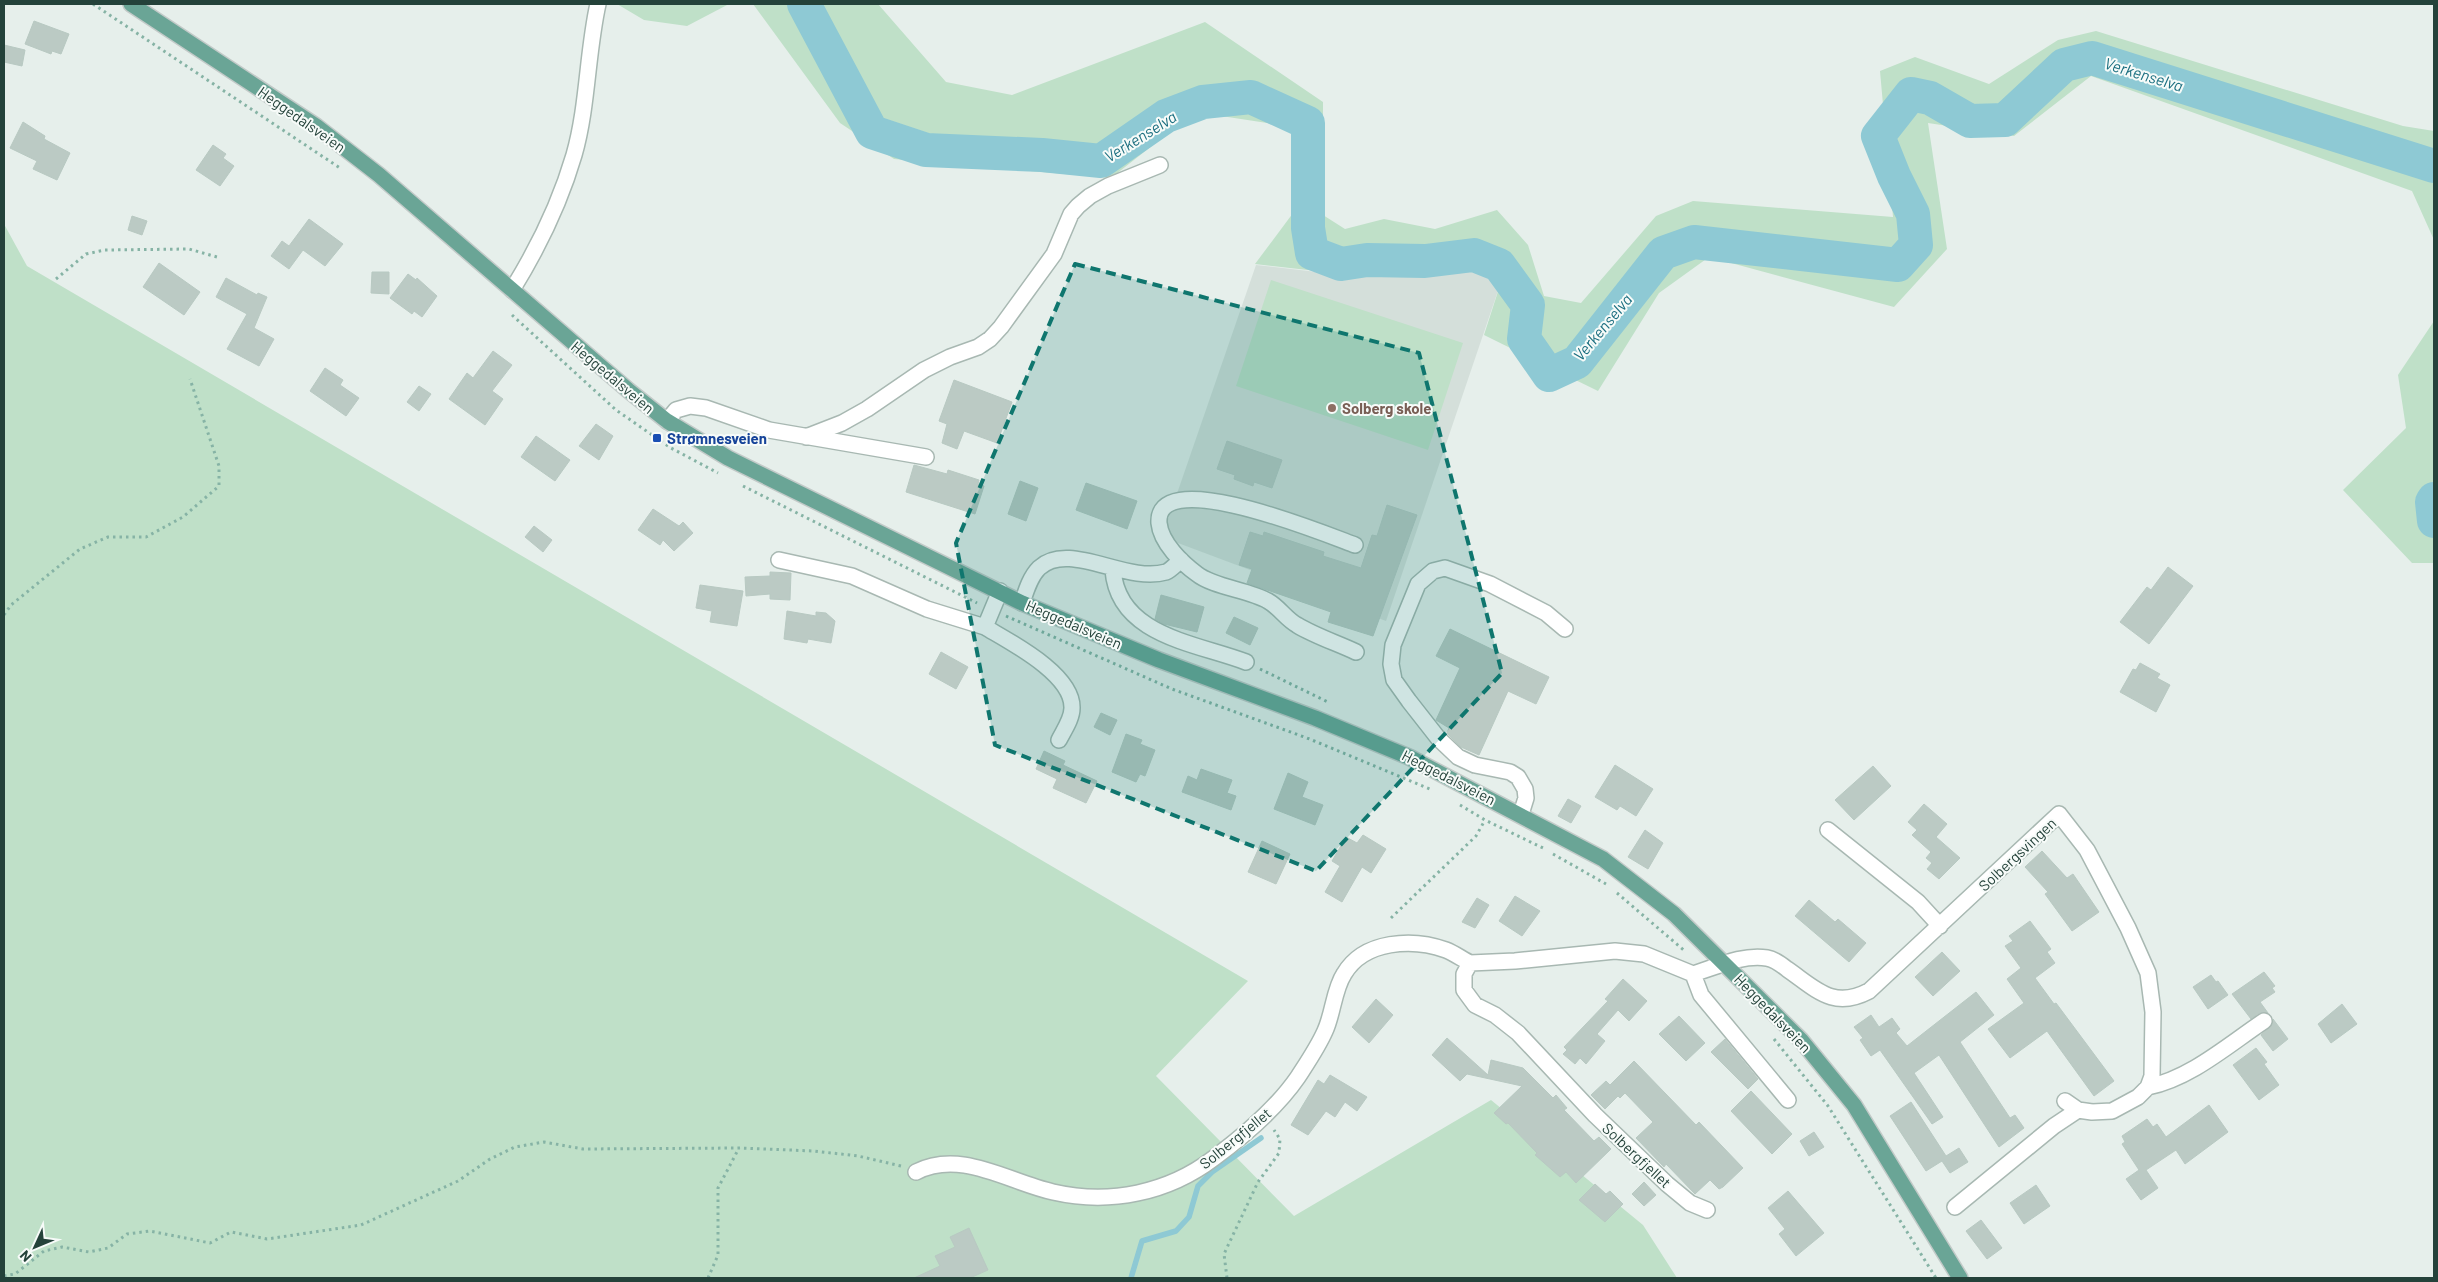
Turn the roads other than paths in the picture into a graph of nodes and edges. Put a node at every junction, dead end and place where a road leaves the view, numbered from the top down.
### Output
1 (131, 4) edge
2 (598, 4) edge
3 (1160, 165) dead end
4 (512, 290) junction
5 (667, 421) junction
6 (806, 437) junction
7 (926, 457) dead end
8 (1355, 545) dead end
9 (779, 560) dead end
10 (1181, 560) junction
11 (1113, 570) junction
12 (1000, 591) junction
13 (1022, 602) junction
14 (984, 626) junction
15 (1565, 629) dead end
16 (1356, 652) dead end
17 (1246, 662) road end
18 (1059, 740) dead end
19 (1521, 814) junction
20 (1828, 830) dead end
21 (1940, 926) junction
22 (1470, 963) junction
23 (1725, 963) junction
24 (1693, 974) junction
25 (2264, 1020) dead end
26 (2148, 1087) junction
27 (1788, 1100) dead end
28 (2065, 1101) dead end
29 (2078, 1110) junction
30 (916, 1172) road end
31 (1955, 1207) dead end
32 (1706, 1210) dead end
33 (1960, 1278) edge

1 - 4 main road, Heggedalsveien
2 - 4 street
3 - 6 street
4 - 5 main road, Heggedalsveien
5 - 6 street
5 - 12 main road, Heggedalsveien
6 - 7 street
8 - 10 street
9 - 14 street
10 - 11 street
10 - 16 street
11 - 13 street
11 - 17 street
12 - 13 main road, Heggedalsveien
12 - 14 street
13 - 19 main road, Heggedalsveien
14 - 18 street
15 - 19 street
19 - 23 main road, Heggedalsveien
20 - 21 street
21 - 23 street, Solbergsvingen
21 - 26 street, Solbergsvingen
22 - 24 street
22 - 30 street, Solbergfjellet
22 - 32 street, Solbergfjellet
23 - 24 street
23 - 33 main road, Heggedalsveien
24 - 27 street
25 - 26 street
26 - 29 street
28 - 29 street
29 - 31 street

